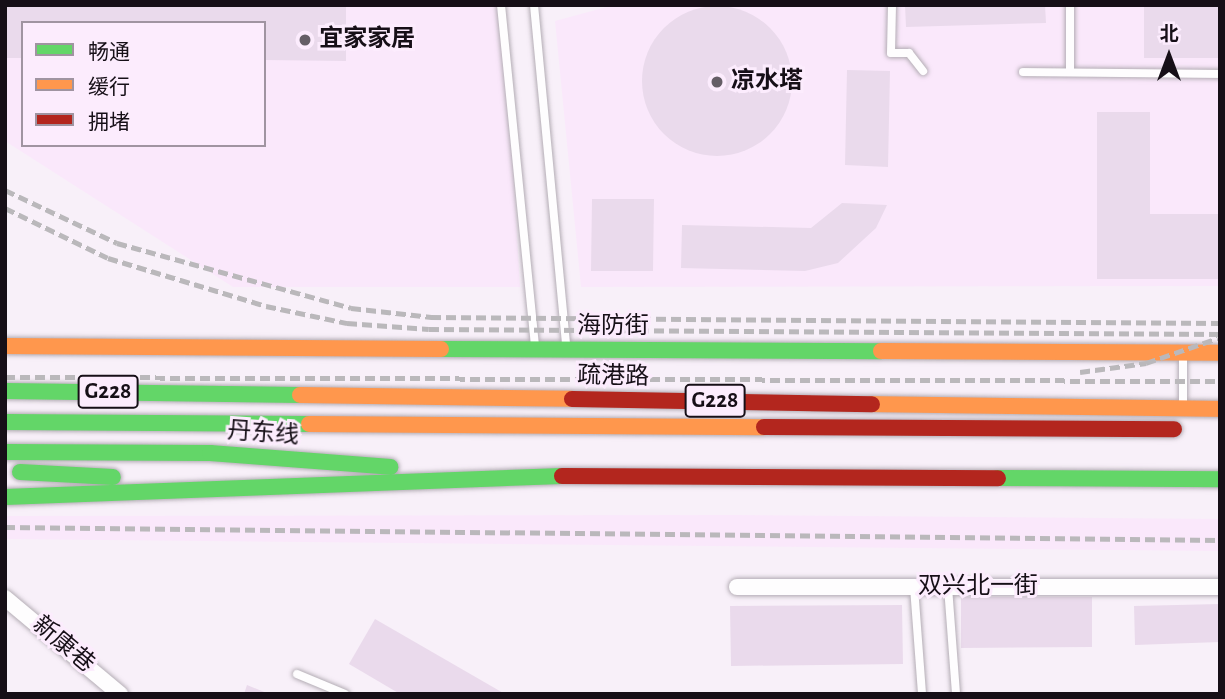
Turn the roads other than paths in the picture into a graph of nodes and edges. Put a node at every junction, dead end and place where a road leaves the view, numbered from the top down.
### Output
1 (501, 5) edge
2 (534, 5) edge
3 (892, 5) edge
4 (1070, 5) edge
5 (923, 71) dead end
6 (1023, 72) dead end
7 (1070, 72) junction
8 (1220, 74) edge
9 (5, 346) edge
10 (535, 349) junction
11 (566, 349) junction
12 (1183, 353) junction
13 (1220, 353) edge
14 (5, 391) edge
15 (1183, 409) junction
16 (1220, 410) edge
17 (5, 422) edge
18 (1189, 429) joint
19 (5, 452) edge
20 (5, 472) edge
21 (516, 476) junction
22 (1220, 479) edge
23 (209, 491) junction
24 (5, 497) edge
25 (737, 587) dead end
26 (914, 587) junction
27 (948, 587) junction
28 (1220, 587) edge
29 (5, 598) edge
30 (298, 674) dead end
31 (119, 693) edge
32 (345, 694) edge
33 (922, 694) edge
34 (956, 694) edge

1 - 10 lane
2 - 11 lane
3 - 5 lane
4 - 7 lane
6 - 7 lane
7 - 8 lane
9 - 10 main road, 海防街
10 - 11 main road, 海防街
11 - 12 main road, 海防街
12 - 13 main road, 海防街
12 - 15 lane
14 - 15 main road, 疏港路 / G228
15 - 16 main road, 疏港路 / G228
15 - 18 lane
17 - 18 main road, 疏港路
19 - 21 main road, 丹东线
20 - 23 main road
21 - 22 main road
21 - 23 main road
23 - 24 main road
25 - 26 street, 双兴北一街
26 - 27 street, 双兴北一街
26 - 33 lane
27 - 28 street, 双兴北一街
27 - 34 lane
29 - 31 street, 新康巷
30 - 32 lane

